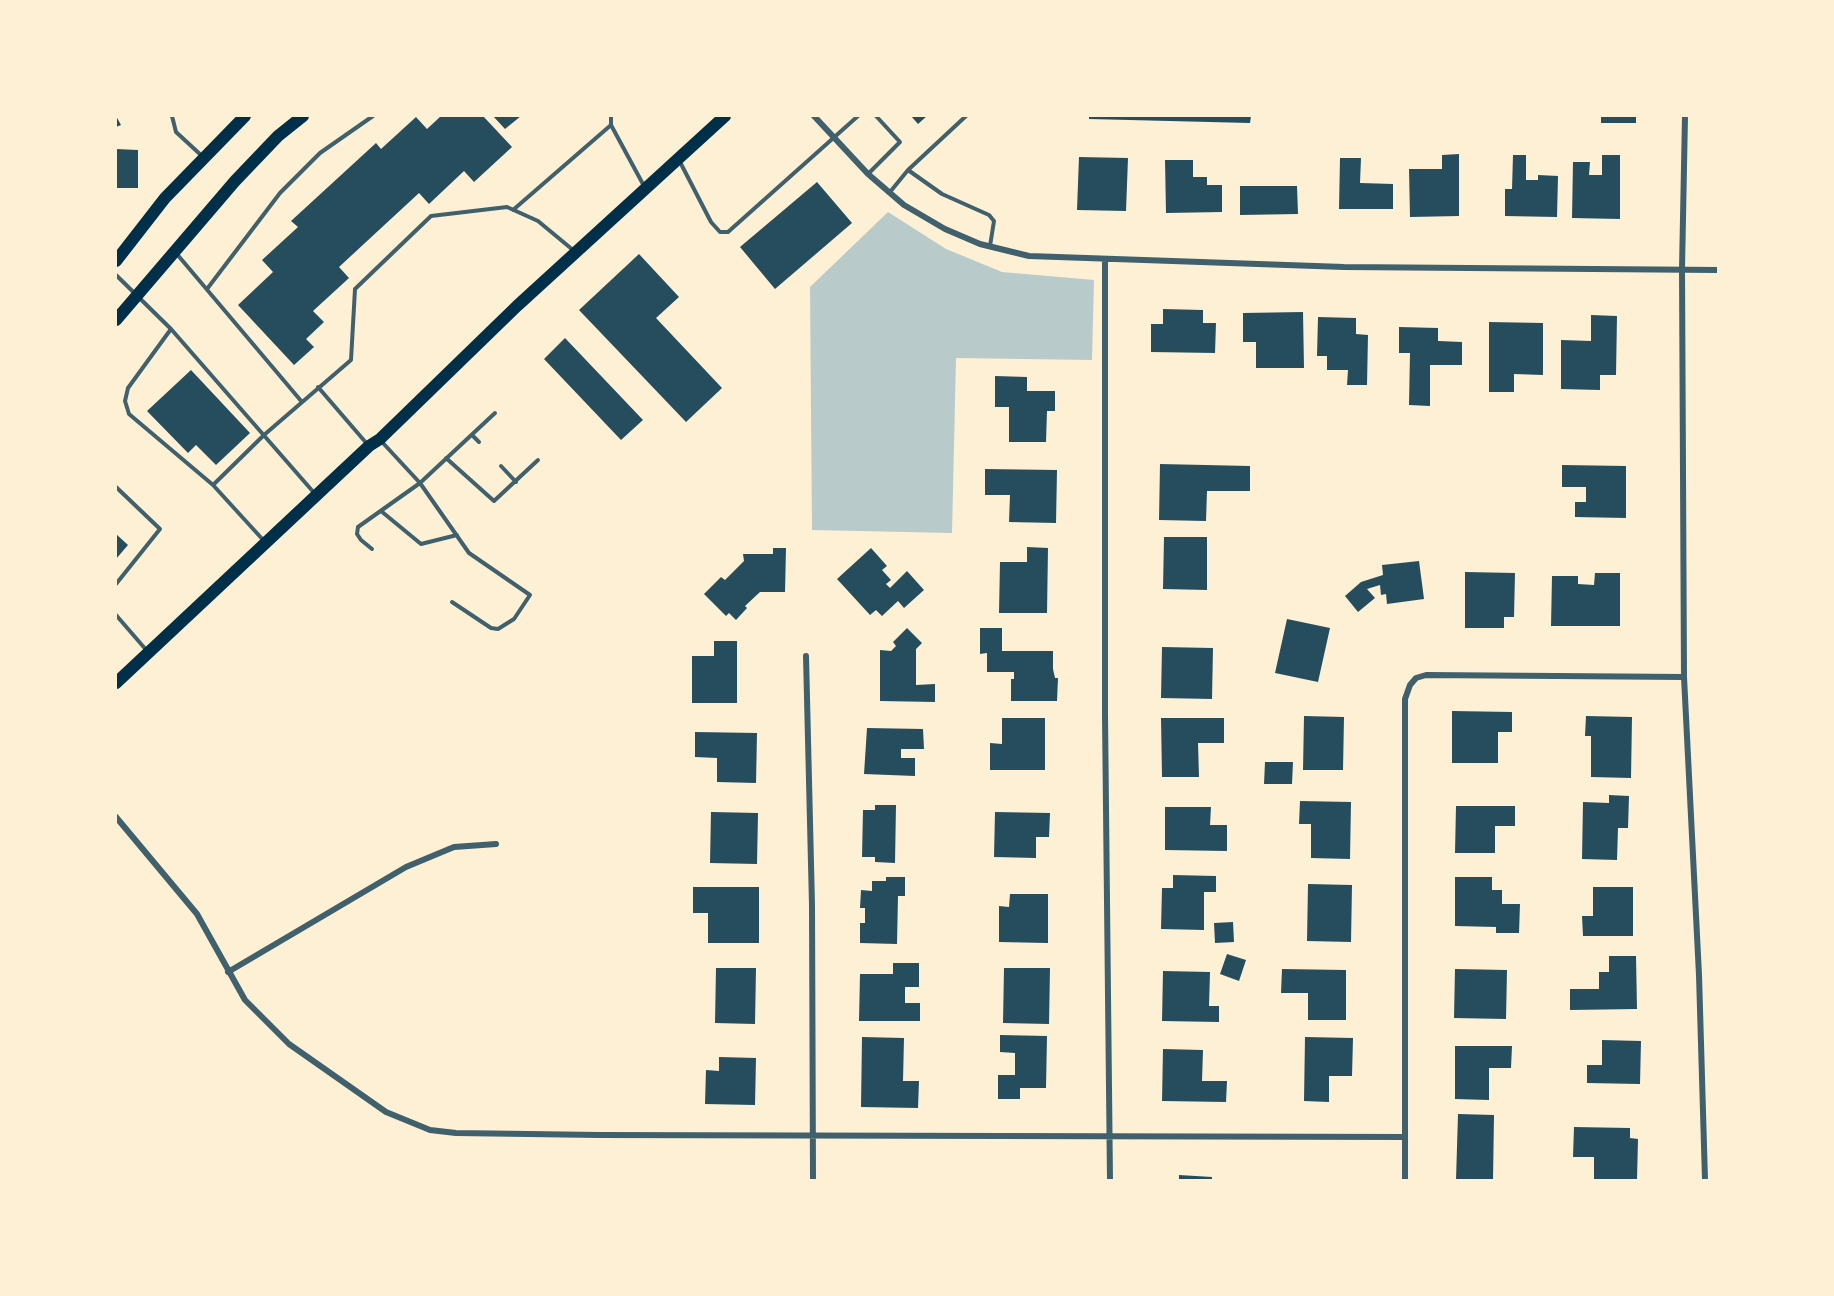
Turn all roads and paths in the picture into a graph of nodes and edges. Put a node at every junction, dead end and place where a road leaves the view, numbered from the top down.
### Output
1 (172, 116) edge
2 (245, 116) edge
3 (303, 116) edge
4 (373, 116) edge
5 (611, 116) edge
6 (725, 116) edge
7 (814, 116) edge
8 (858, 116) edge
9 (876, 116) edge
10 (966, 116) edge
11 (1685, 116) edge
12 (611, 125) junction
13 (834, 137) junction
14 (204, 158) junction
15 (678, 159) junction
16 (908, 170) junction
17 (868, 174) junction
18 (648, 186) junction
19 (890, 193) junction
20 (513, 210) junction
21 (990, 247) junction
22 (176, 253) junction
23 (576, 253) junction
24 (1105, 260) junction
25 (116, 261) edge
26 (1682, 269) junction
27 (1719, 270) edge
28 (116, 275) edge
29 (207, 290) junction
30 (136, 295) junction
31 (116, 320) edge
32 (171, 329) junction
33 (318, 387) junction
34 (302, 402) junction
35 (495, 413) dead end
36 (264, 435) junction
37 (472, 435) junction
38 (374, 442) junction
39 (479, 442) dead end
40 (446, 458) junction
41 (538, 460) dead end
42 (501, 466) dead end
43 (516, 482) junction
44 (420, 483) junction
45 (213, 485) junction
46 (116, 487) edge
47 (316, 495) junction
48 (381, 512) junction
49 (457, 535) junction
50 (266, 542) junction
51 (372, 549) dead end
52 (116, 584) edge
53 (452, 602) dead end
54 (116, 615) edge
55 (148, 652) junction
56 (806, 656) dead end
57 (1684, 677) junction
58 (116, 683) edge
59 (116, 817) edge
60 (496, 844) dead end
61 (228, 972) junction
62 (813, 1134) junction
63 (1110, 1135) junction
64 (1405, 1137) junction
65 (813, 1180) edge
66 (1110, 1180) edge
67 (1405, 1180) edge
68 (1705, 1180) edge

1 - 14 lane
2 - 14 main road
3 - 22 main road
4 - 29 lane
5 - 12 lane
6 - 15 main road
7 - 13 street
8 - 13 lane
9 - 17 lane
10 - 16 lane
11 - 26 street
12 - 18 lane
12 - 20 lane
13 - 15 lane
13 - 17 street
14 - 25 main road
15 - 18 main road
16 - 19 lane
16 - 21 lane
17 - 19 street
18 - 23 main road
19 - 21 street
20 - 23 lane
20 - 33 lane
21 - 24 street
22 - 29 lane
22 - 30 main road
23 - 38 main road
24 - 26 street
24 - 63 street
26 - 27 street
26 - 57 street
28 - 30 lane
29 - 34 lane
30 - 31 main road
30 - 32 lane
32 - 36 lane
32 - 45 lane
33 - 34 lane
33 - 38 lane
34 - 36 lane
35 - 37 lane
36 - 45 lane
36 - 47 lane
37 - 39 lane
37 - 40 lane
38 - 44 lane
38 - 47 main road
40 - 43 lane
40 - 44 lane
41 - 43 lane
42 - 43 lane
44 - 48 lane
44 - 49 lane
45 - 50 lane
46 - 52 lane
47 - 50 main road
48 - 49 lane
48 - 51 lane
49 - 53 lane
50 - 55 main road
54 - 55 lane
55 - 58 main road
56 - 62 street
57 - 64 street
57 - 68 street
59 - 61 street
60 - 61 street
61 - 62 street
62 - 63 street
62 - 65 street
63 - 64 street
63 - 66 street
64 - 67 street

